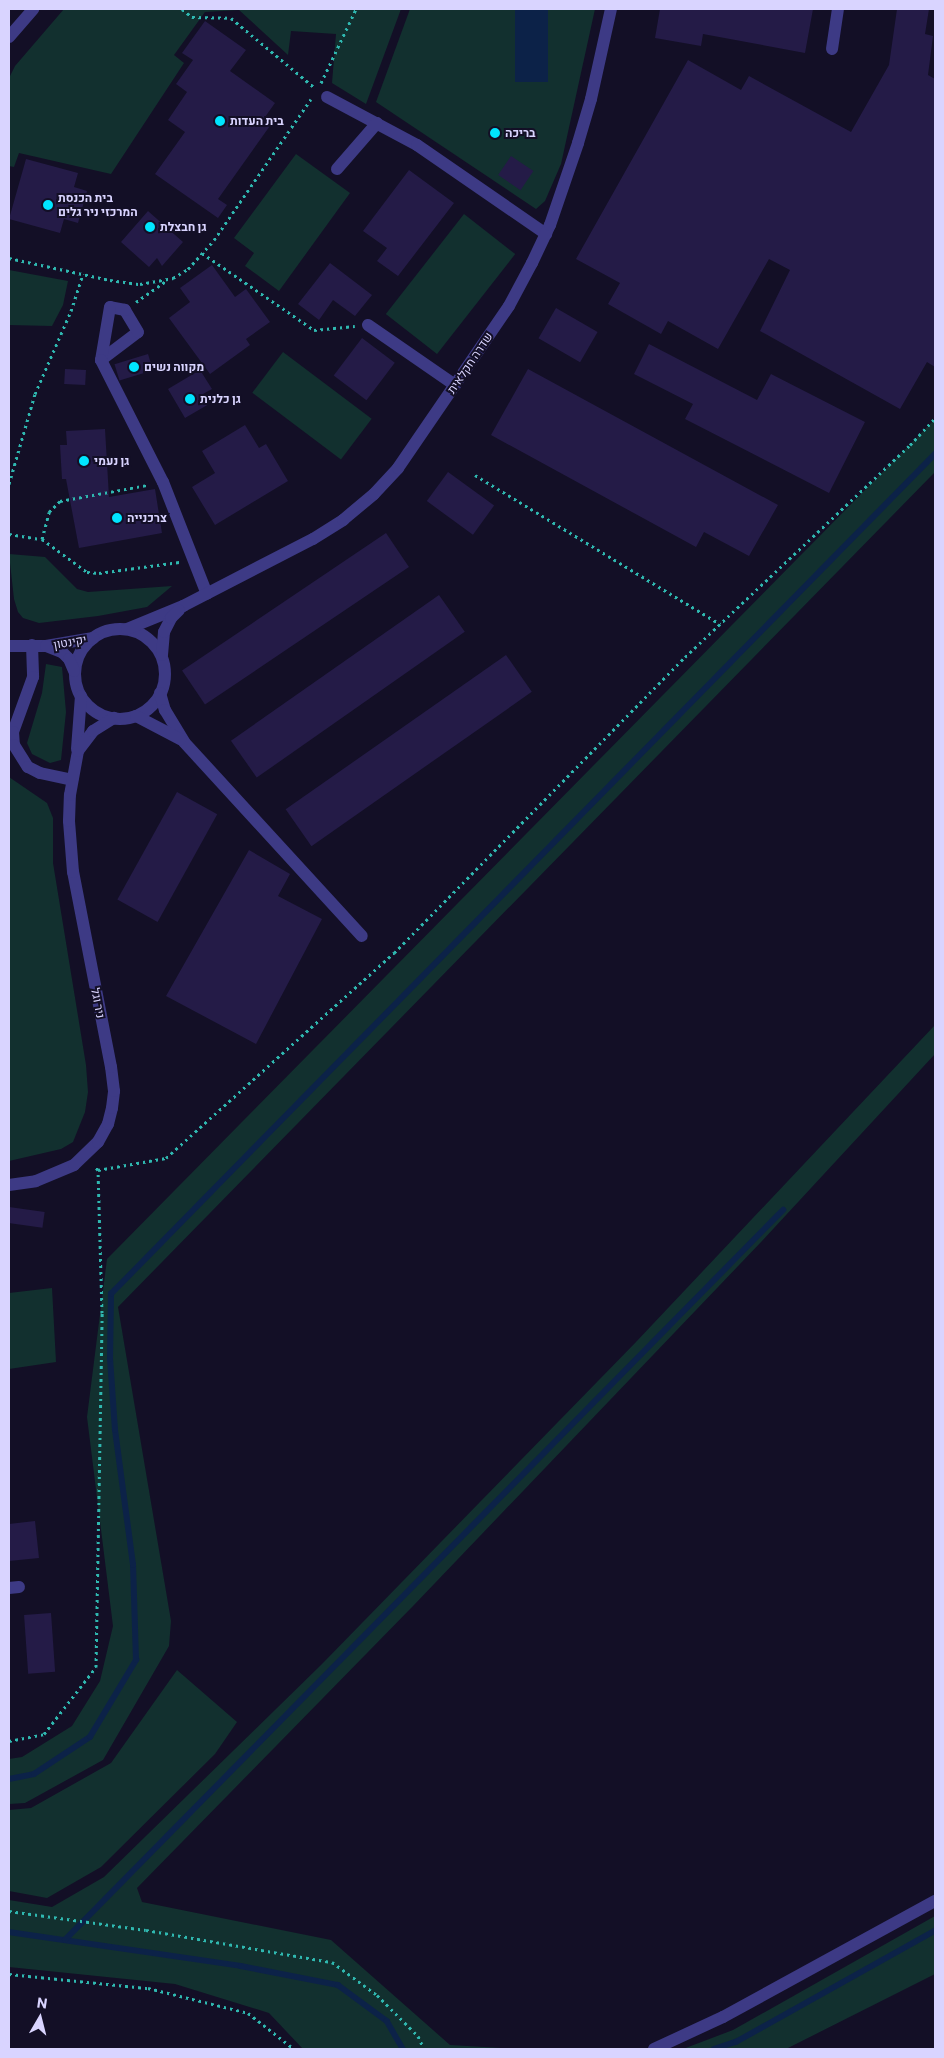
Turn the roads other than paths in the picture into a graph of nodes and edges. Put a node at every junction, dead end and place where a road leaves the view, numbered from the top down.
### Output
1 (33, 9) edge
2 (612, 9) edge
3 (838, 9) edge
4 (9, 37) edge
5 (832, 50) dead end
6 (322, 94) road end
7 (377, 124) junction
8 (337, 169) dead end
9 (546, 234) junction
10 (368, 325) road end
11 (101, 360) junction
12 (455, 385) junction
13 (207, 594) junction
14 (183, 606) junction
15 (127, 629) junction
16 (93, 638) junction
17 (32, 645) junction
18 (9, 646) edge
19 (46, 646) junction
20 (162, 656) junction
21 (74, 671) junction
22 (160, 693) junction
23 (81, 696) junction
24 (136, 716) junction
25 (114, 718) junction
26 (184, 742) junction
27 (76, 759) junction
28 (72, 780) junction
29 (362, 936) dead end
30 (9, 1185) edge
31 (935, 1901) edge
32 (654, 2049) edge

1 - 4 street
2 - 9 street, שדרה חקלאית
3 - 5 street
6 - 7 street
7 - 8 street
7 - 9 street
9 - 12 street, שדרה חקלאית
10 - 12 street
11 - 11 street
11 - 13 street
12 - 13 street, שדרה חקלאית
13 - 14 street, שדרה חקלאית
14 - 15 street, שדרה חקלאית
14 - 20 street, שדרה חקלאית
15 - 16 street
15 - 20 street
16 - 19 street, יקינטון
16 - 21 street
17 - 18 street, יקינטון
17 - 19 street, יקינטון
17 - 28 street
19 - 21 street, יקינטון
20 - 22 street
21 - 23 street
22 - 24 street
22 - 26 street
23 - 25 street
23 - 27 street, ניר וגל
24 - 25 street
24 - 26 street
25 - 27 street, ניר וגל
26 - 29 street
27 - 28 street, ניר וגל
28 - 30 street, ניר וגל
31 - 32 street

